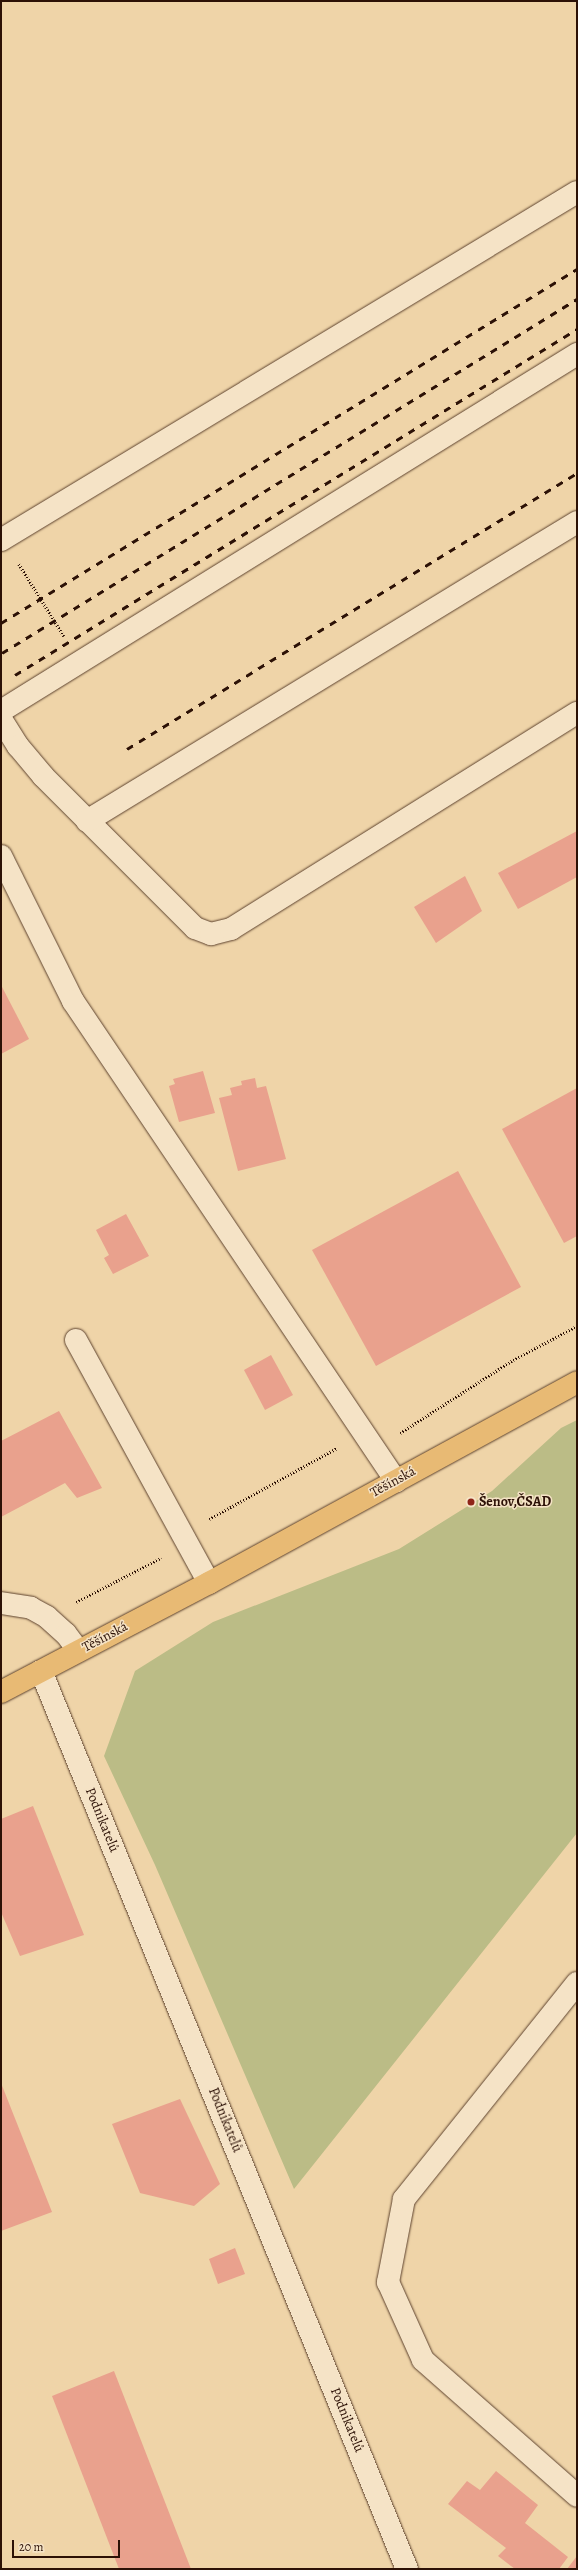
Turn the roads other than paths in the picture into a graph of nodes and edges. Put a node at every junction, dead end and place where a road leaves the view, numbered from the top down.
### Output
1 (577, 192) edge
2 (577, 354) edge
3 (577, 522) edge
4 (2, 539) edge
5 (1, 712) edge
6 (577, 712) edge
7 (1, 719) edge
8 (87, 821) junction
9 (1, 856) edge
10 (76, 1340) dead end
11 (577, 1382) edge
12 (396, 1481) junction
13 (209, 1583) junction
14 (1, 1603) edge
15 (79, 1651) junction
16 (41, 1671) junction
17 (1, 1692) edge
18 (577, 1983) edge
19 (577, 2496) edge
20 (407, 2569) edge

1 - 4 street
2 - 5 street
3 - 8 street
6 - 8 street
7 - 8 street
9 - 12 street
10 - 13 street
11 - 12 main road, Těšínská
12 - 13 main road, Těšínská
13 - 15 main road, Těšínská
14 - 15 street
15 - 16 main road, Těšínská
16 - 17 main road, Těšínská
16 - 20 street, Podnikatelů
18 - 19 street

